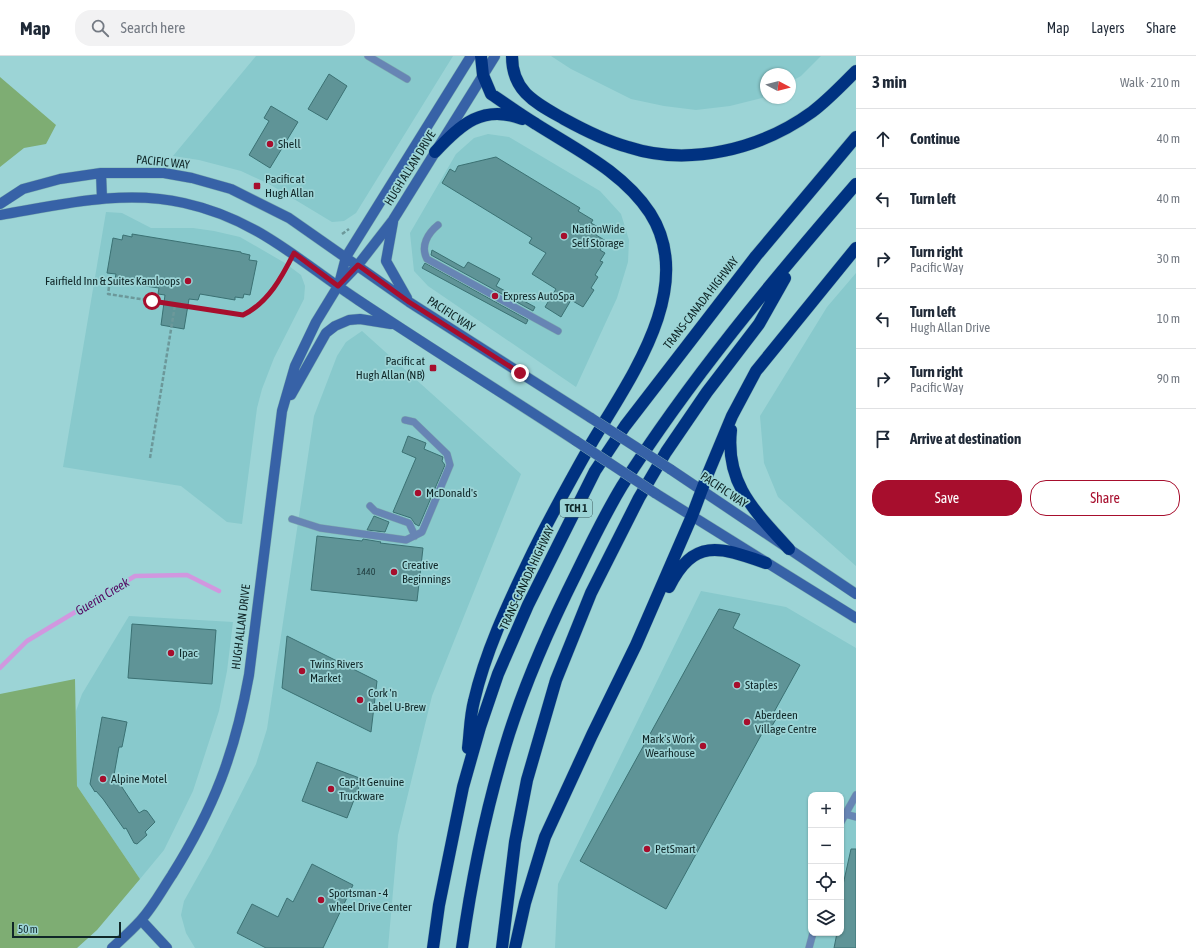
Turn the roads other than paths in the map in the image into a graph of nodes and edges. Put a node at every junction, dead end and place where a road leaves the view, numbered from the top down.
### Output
1 (368, 56) edge
2 (471, 56) edge
3 (481, 56) edge
4 (495, 56) edge
5 (512, 56) edge
6 (856, 71) edge
7 (483, 75) junction
8 (407, 79) dead end
9 (536, 124) junction
10 (856, 138) edge
11 (435, 152) junction
12 (101, 173) junction
13 (856, 184) edge
14 (102, 199) junction
15 (0, 204) edge
16 (0, 215) edge
17 (393, 220) junction
18 (438, 225) dead end
19 (856, 248) edge
20 (800, 251) junction
21 (346, 257) junction
22 (358, 265) junction
23 (338, 286) junction
24 (409, 302) junction
25 (396, 325) junction
26 (558, 331) dead end
27 (282, 411) junction
28 (732, 416) junction
29 (405, 420) dead end
30 (701, 491) junction
31 (370, 506) dead end
32 (692, 516) junction
33 (292, 519) dead end
34 (415, 536) junction
35 (789, 549) junction
36 (766, 563) junction
37 (856, 594) edge
38 (856, 618) edge
39 (636, 645) junction
40 (463, 786) junction
41 (856, 795) edge
42 (845, 814) joint
43 (856, 817) edge
44 (142, 920) junction
45 (812, 936) edge
46 (112, 948) edge
47 (167, 948) edge
48 (433, 948) edge
49 (462, 948) edge
50 (502, 948) edge
51 (515, 948) edge
52 (809, 948) edge

1 - 8 lane
2 - 21 main road, HUGH ALLAN DRIVE
3 - 7 highway
4 - 7 main road, HUGH ALLAN DRIVE
5 - 6 highway
7 - 9 highway
7 - 11 main road, HUGH ALLAN DRIVE
9 - 11 highway
9 - 40 highway
10 - 40 highway, TRANS-CANADA HIGHWAY / TCH 1
11 - 17 main road, HUGH ALLAN DRIVE
12 - 14 main road
12 - 15 main road, PACIFIC WAY
12 - 21 main road, PACIFIC WAY
13 - 20 highway, TCH 1
14 - 16 main road
14 - 23 main road
17 - 22 main road, HUGH ALLAN DRIVE
17 - 24 main road
18 - 26 lane
19 - 28 highway
20 - 49 highway, TCH 1
20 - 50 highway
21 - 22 main road, PACIFIC WAY
21 - 23 main road, HUGH ALLAN DRIVE
22 - 23 main road, HUGH ALLAN DRIVE
22 - 24 main road, PACIFIC WAY
23 - 25 main road
23 - 27 main road, HUGH ALLAN DRIVE
24 - 30 main road, PACIFIC WAY, bridge
25 - 27 main road
25 - 32 main road, bridge
27 - 44 main road, HUGH ALLAN DRIVE
28 - 30 highway
28 - 35 highway
29 - 34 lane
30 - 32 highway
30 - 35 main road, PACIFIC WAY
31 - 34 lane
32 - 36 main road
32 - 39 highway
33 - 34 lane
35 - 37 main road, PACIFIC WAY
36 - 38 main road
36 - 39 highway
39 - 51 highway
40 - 48 highway, TRANS-CANADA HIGHWAY / TCH 1
41 - 42 lane
42 - 43 lane
44 - 46 main road, HUGH ALLAN DRIVE
44 - 47 main road
45 - 52 lane

